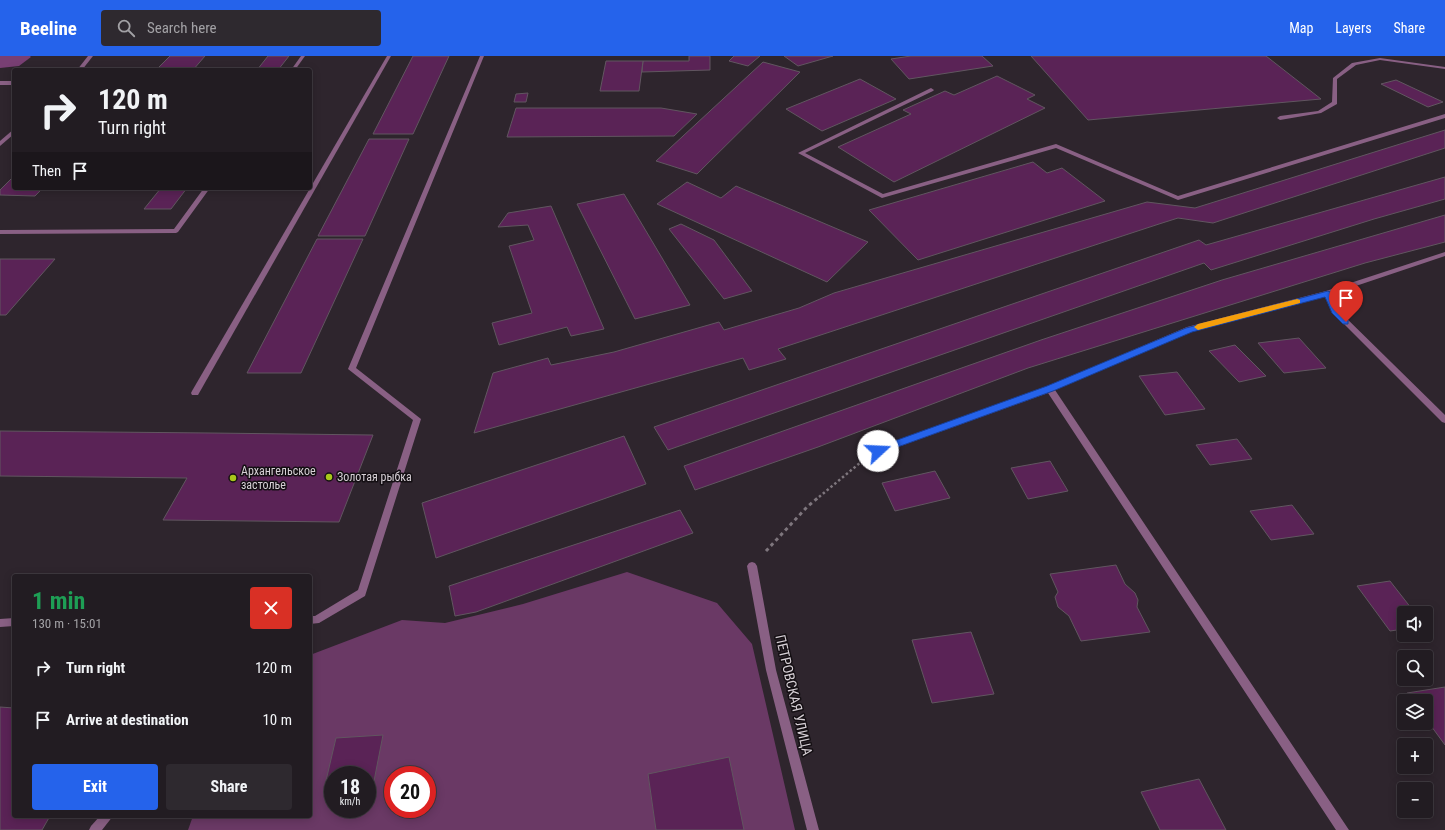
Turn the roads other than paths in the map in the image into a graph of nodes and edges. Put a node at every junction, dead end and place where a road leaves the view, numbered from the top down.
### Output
1 (91, 56) edge
2 (303, 56) edge
3 (389, 56) edge
4 (482, 56) edge
5 (81, 68) edge
6 (294, 68) edge
7 (1445, 68) edge
8 (12, 82) edge
9 (0, 83) edge
10 (931, 90) dead end
11 (1445, 116) edge
12 (1280, 118) dead end
13 (12, 133) edge
14 (0, 144) edge
15 (206, 190) edge
16 (312, 190) edge
17 (312, 190) edge
18 (0, 232) edge
19 (1445, 254) edge
20 (1328, 293) junction
21 (1050, 389) junction
22 (195, 393) dead end
23 (1445, 420) edge
24 (878, 451) road end
25 (752, 566) road end
26 (312, 620) edge
27 (12, 622) edge
28 (0, 623) edge
29 (105, 818) edge
30 (95, 830) edge
31 (812, 830) edge
32 (1343, 830) edge

1 - 5 street
2 - 6 street
3 - 16 street
4 - 26 street
7 - 12 street
8 - 9 street
10 - 11 street
13 - 14 street
15 - 18 street
17 - 22 street
19 - 20 street
20 - 21 street
20 - 23 street
21 - 24 street
21 - 32 street
25 - 31 street, ПЕТРОВСКАЯ УЛИЦА
27 - 28 street
29 - 30 street

